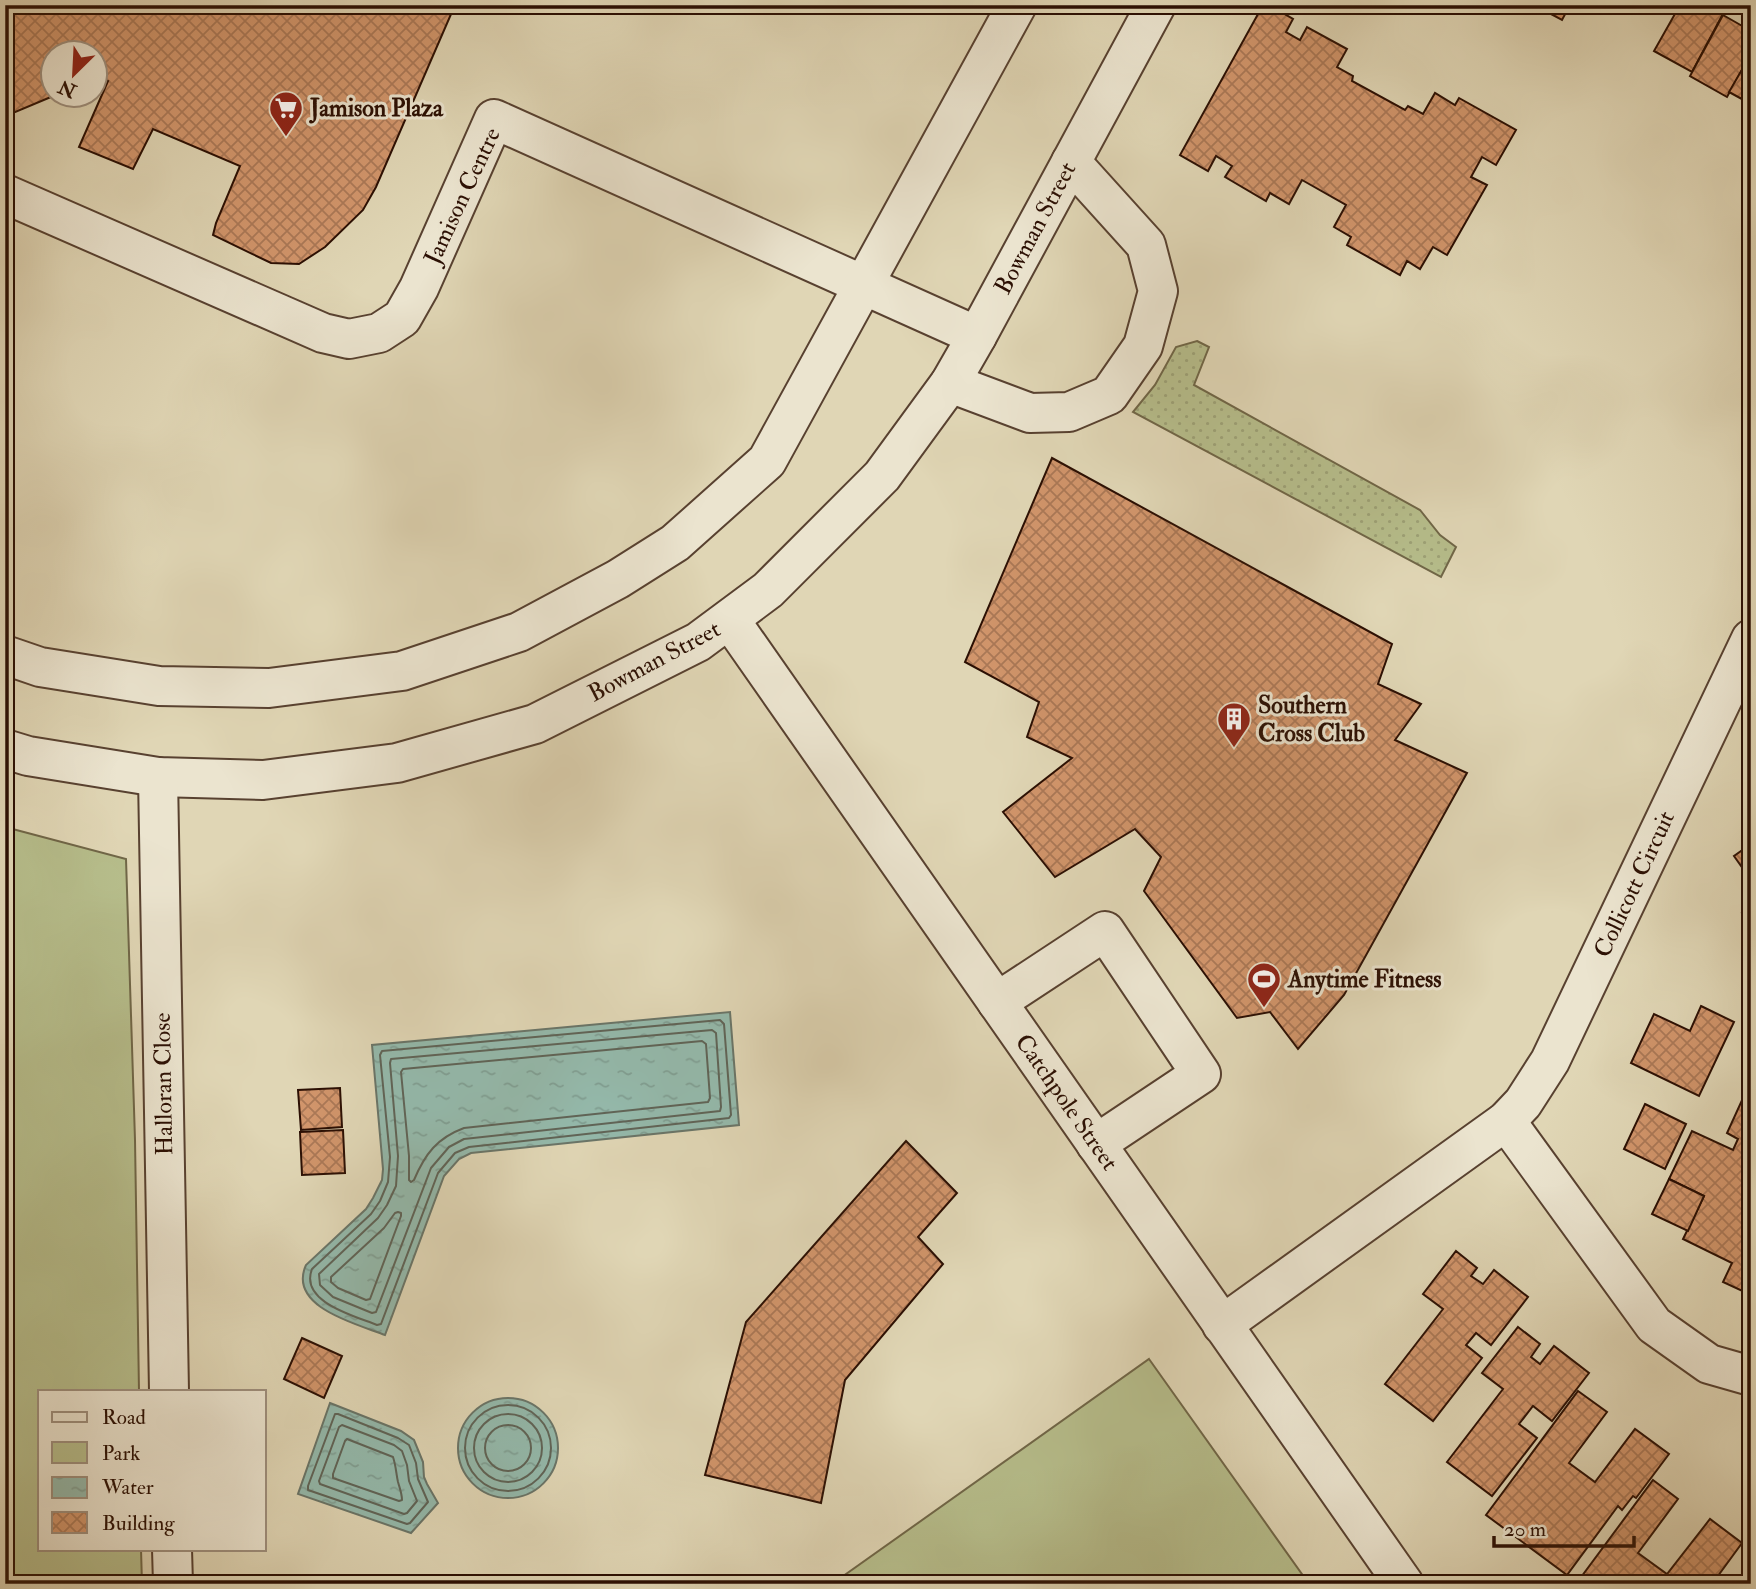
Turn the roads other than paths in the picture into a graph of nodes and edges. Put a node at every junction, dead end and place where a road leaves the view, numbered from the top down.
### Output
1 (1017, 5) edge
2 (1156, 5) edge
3 (1071, 162) junction
4 (5, 194) edge
5 (864, 285) junction
6 (977, 336) junction
7 (950, 383) junction
8 (730, 620) junction
9 (1751, 639) edge
10 (5, 655) edge
11 (5, 750) edge
12 (158, 778) junction
13 (997, 1002) junction
14 (1506, 1121) junction
15 (1096, 1144) junction
16 (1222, 1325) junction
17 (1751, 1376) edge
18 (169, 1390) edge
19 (172, 1550) edge
20 (173, 1584) edge
21 (1404, 1584) edge

1 - 5 street
2 - 3 street, Bowman Street
3 - 6 street, Bowman Street
3 - 7 street
4 - 5 street, Jamison Centre
5 - 6 street, Jamison Centre
5 - 10 street
6 - 7 street, Bowman Street
7 - 8 street, Bowman Street
8 - 12 street, Bowman Street
8 - 13 street, Catchpole Street
9 - 14 street, Collicott Circuit
11 - 12 street, Bowman Street
12 - 18 street, Halloran Close
13 - 15 street, Catchpole Street
13 - 15 street
14 - 16 street, Collicott Circuit
14 - 17 street
15 - 16 street, Catchpole Street
16 - 21 street, Catchpole Street
19 - 20 street

